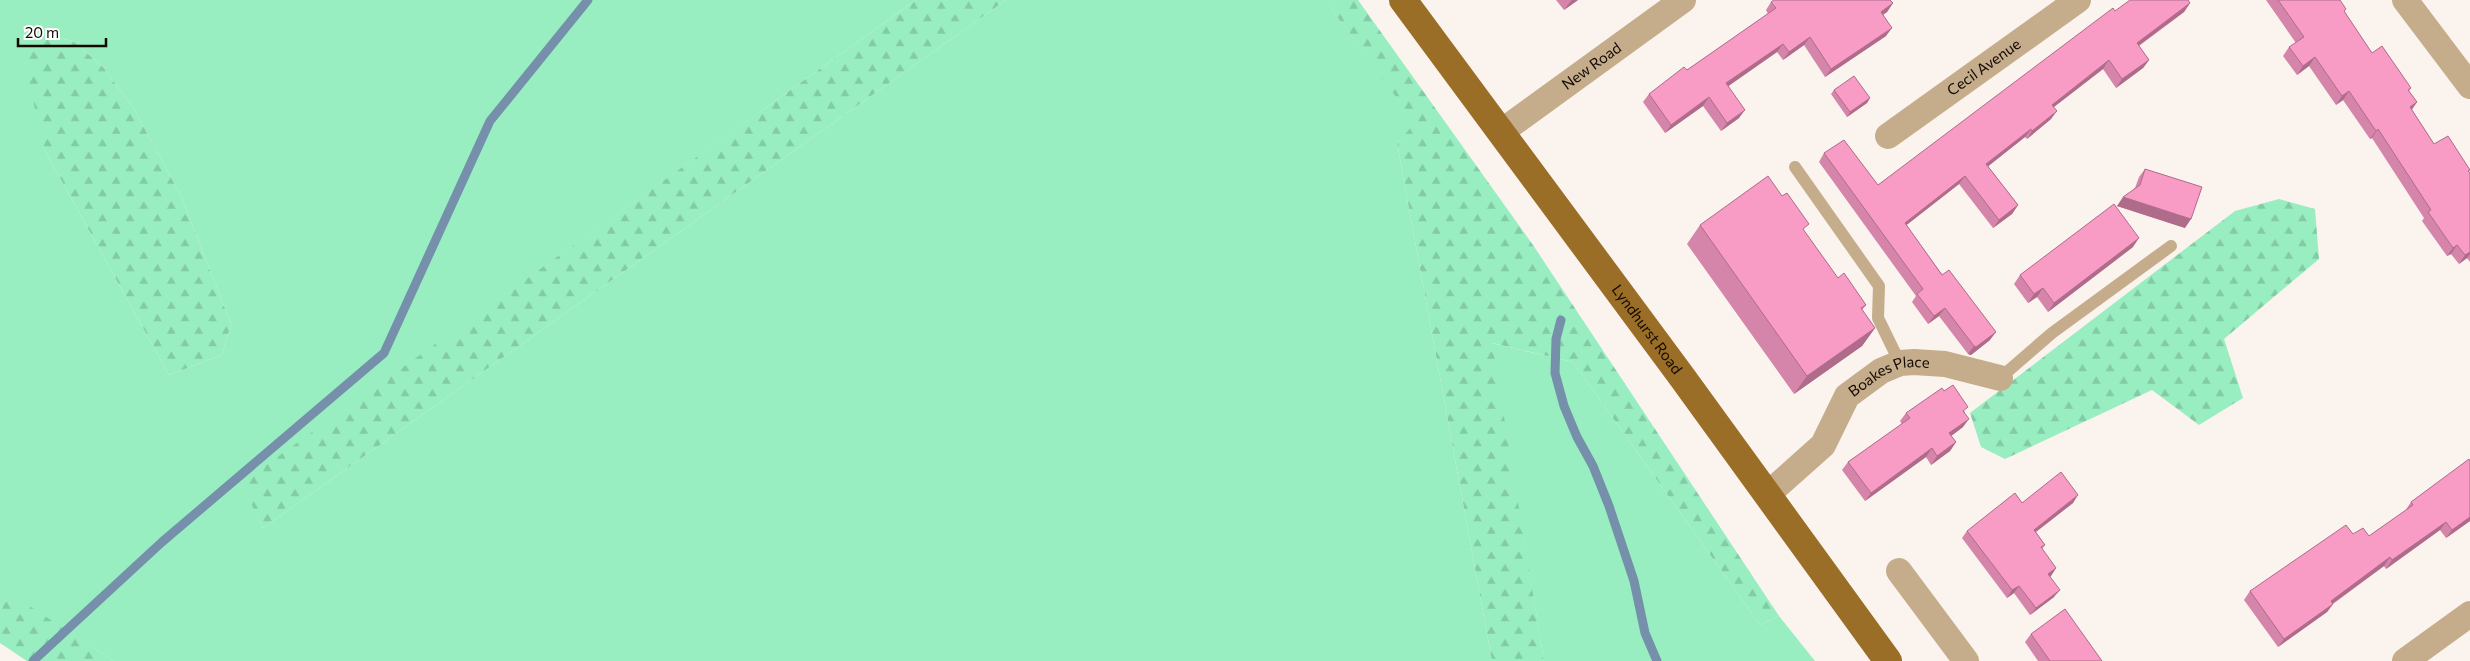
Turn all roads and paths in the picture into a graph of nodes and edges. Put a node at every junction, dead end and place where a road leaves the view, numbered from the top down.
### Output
1 (1403, 0) edge
2 (1683, 0) edge
3 (2078, 0) edge
4 (2405, 0) edge
5 (2470, 86) edge
6 (1501, 132) junction
7 (1888, 136) dead end
8 (1795, 167) dead end
9 (2171, 246) dead end
10 (1900, 363) junction
11 (2000, 378) joint
12 (1767, 495) junction
13 (1899, 572) dead end
14 (2470, 614) edge
15 (1888, 661) edge
16 (1966, 661) edge
17 (2405, 661) edge

1 - 6 main road, Lyndhurst Road
2 - 6 street, New Road
3 - 7 street, Cecil Avenue
4 - 5 street
6 - 12 main road, Lyndhurst Road
8 - 10 lane
9 - 11 lane
10 - 11 street, Boakes Place
10 - 12 street, Boakes Place
12 - 15 main road, Lyndhurst Road
13 - 16 street
14 - 17 street

